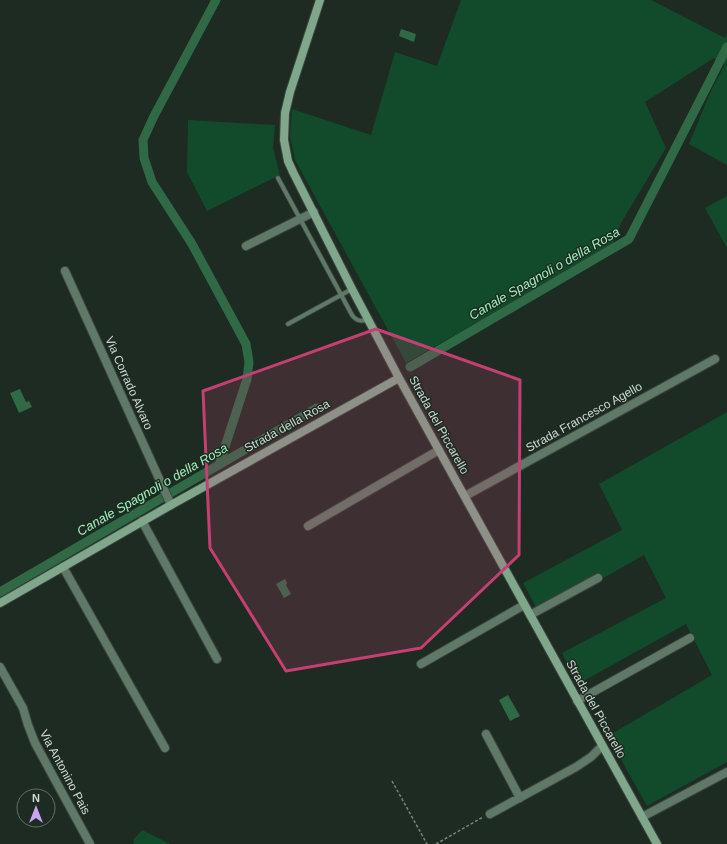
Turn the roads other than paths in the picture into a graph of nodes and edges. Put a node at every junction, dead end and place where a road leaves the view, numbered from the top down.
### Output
1 (320, 0) edge
2 (278, 178) dead end
3 (314, 212) junction
4 (300, 219) junction
5 (246, 246) dead end
6 (65, 271) dead end
7 (352, 289) junction
8 (341, 295) junction
9 (368, 319) junction
10 (288, 324) dead end
11 (715, 359) dead end
12 (399, 378) junction
13 (439, 450) junction
14 (465, 496) junction
15 (171, 505) junction
16 (142, 521) junction
17 (308, 526) dead end
18 (63, 567) junction
19 (598, 578) dead end
20 (0, 604) edge
21 (524, 605) junction
22 (530, 615) junction
23 (690, 638) dead end
24 (217, 659) dead end
25 (421, 664) dead end
26 (0, 667) edge
27 (577, 701) junction
28 (486, 734) dead end
29 (602, 746) junction
30 (165, 748) dead end
31 (727, 772) edge
32 (520, 798) junction
33 (490, 814) road end
34 (642, 817) junction
35 (90, 844) edge
36 (657, 844) edge

1 - 3 street, Strada del Piccarello
2 - 4 lane
3 - 4 street
3 - 7 street, Strada del Piccarello
4 - 5 street
4 - 8 lane
6 - 15 street, Via Corrado Alvaro
7 - 8 lane
7 - 9 street, Strada del Piccarello
8 - 9 lane
8 - 10 lane
9 - 12 street, Strada del Piccarello
11 - 14 street, Strada Francesco Agello
12 - 13 street, Strada del Piccarello
12 - 15 street, Strada della Rosa
13 - 14 street, Strada del Piccarello
13 - 17 street
14 - 21 street, Strada del Piccarello
15 - 16 street, Strada della Rosa
16 - 18 street, Strada della Rosa
16 - 24 street
18 - 20 street, Strada della Rosa
18 - 30 street
19 - 22 street
21 - 22 street, Strada del Piccarello
21 - 25 street
22 - 27 street, Strada del Piccarello
23 - 27 street
26 - 35 street, Via Antonino Pais
27 - 29 street, Strada del Piccarello
28 - 32 street
29 - 32 street
29 - 34 street, Strada del Piccarello
31 - 34 street
32 - 33 street
34 - 36 street, Strada del Piccarello

